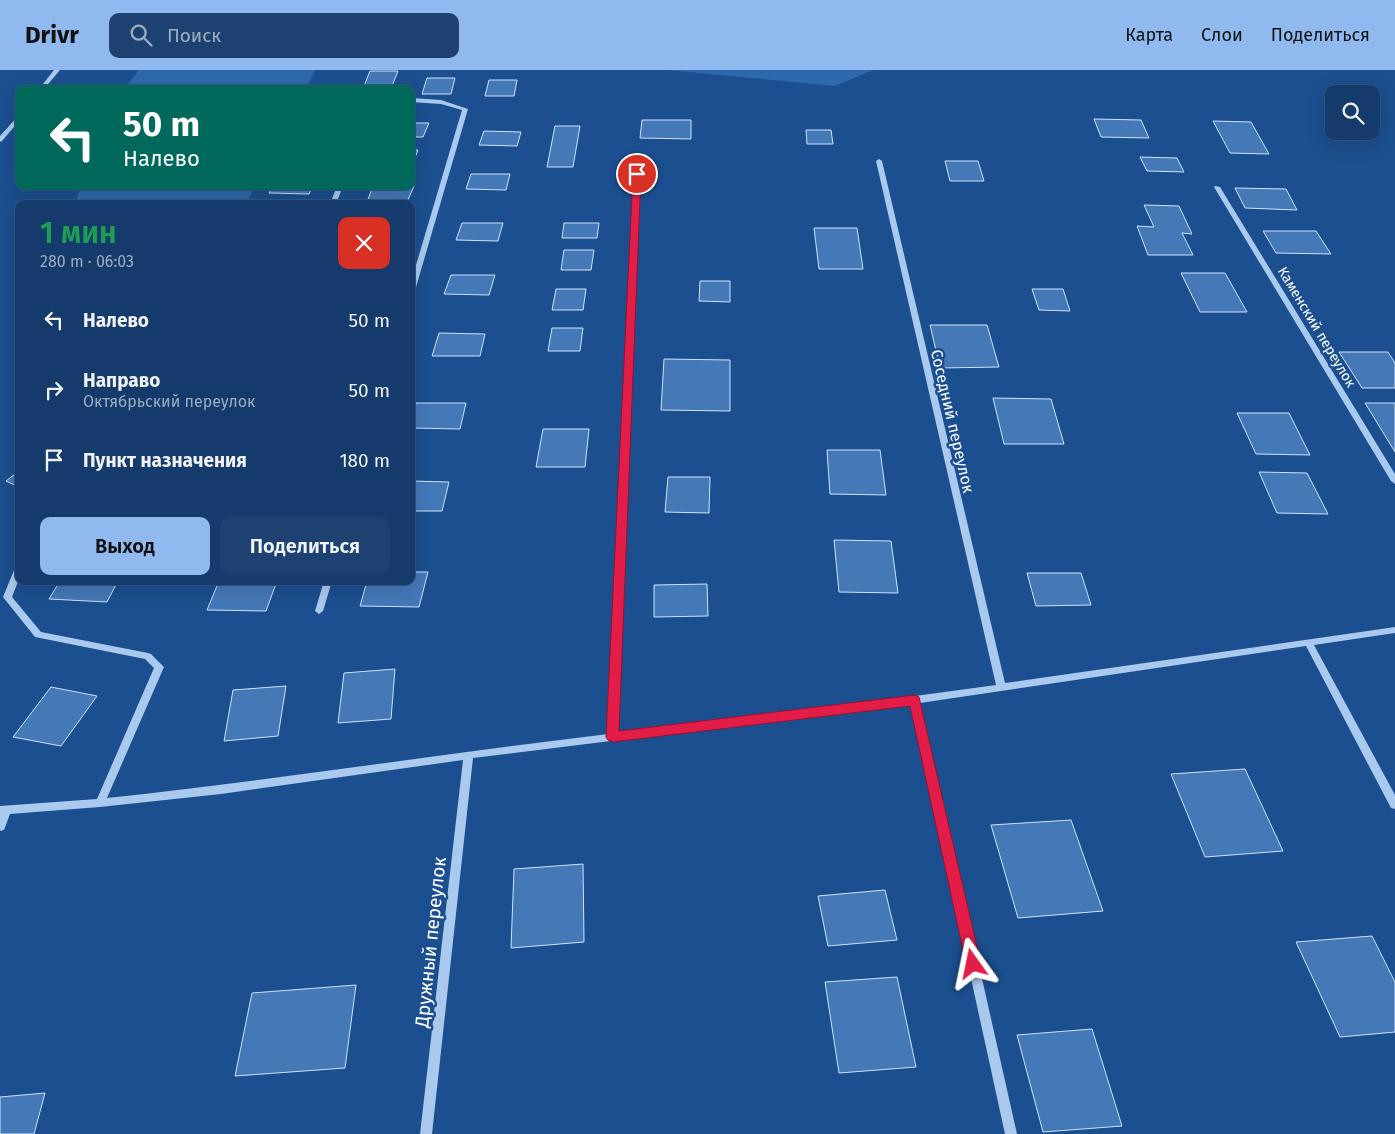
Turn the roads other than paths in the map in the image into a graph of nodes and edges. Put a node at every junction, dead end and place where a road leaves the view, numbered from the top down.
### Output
1 (57, 70) edge
2 (44, 85) edge
3 (415, 100) edge
4 (15, 121) edge
5 (0, 140) edge
6 (638, 155) dead end
7 (878, 161) dead end
8 (1217, 188) dead end
9 (415, 280) edge
10 (1395, 481) edge
11 (15, 578) edge
12 (327, 585) edge
13 (319, 611) dead end
14 (1395, 630) edge
15 (1308, 642) junction
16 (1001, 687) junction
17 (915, 700) junction
18 (613, 737) junction
19 (468, 755) junction
20 (100, 803) junction
21 (1395, 805) edge
22 (4, 810) edge
23 (0, 827) edge
24 (426, 1134) edge
25 (1011, 1134) edge

1 - 2 street
3 - 9 street
4 - 5 street
6 - 18 street
7 - 16 street, Соседний переулок
8 - 10 street, Каменский переулок
11 - 20 street
12 - 13 street
14 - 15 street
15 - 16 street
15 - 21 street
16 - 17 street
17 - 18 street
17 - 25 street
18 - 19 street
19 - 20 street
19 - 24 street, Дружный переулок
20 - 22 street
22 - 23 street

